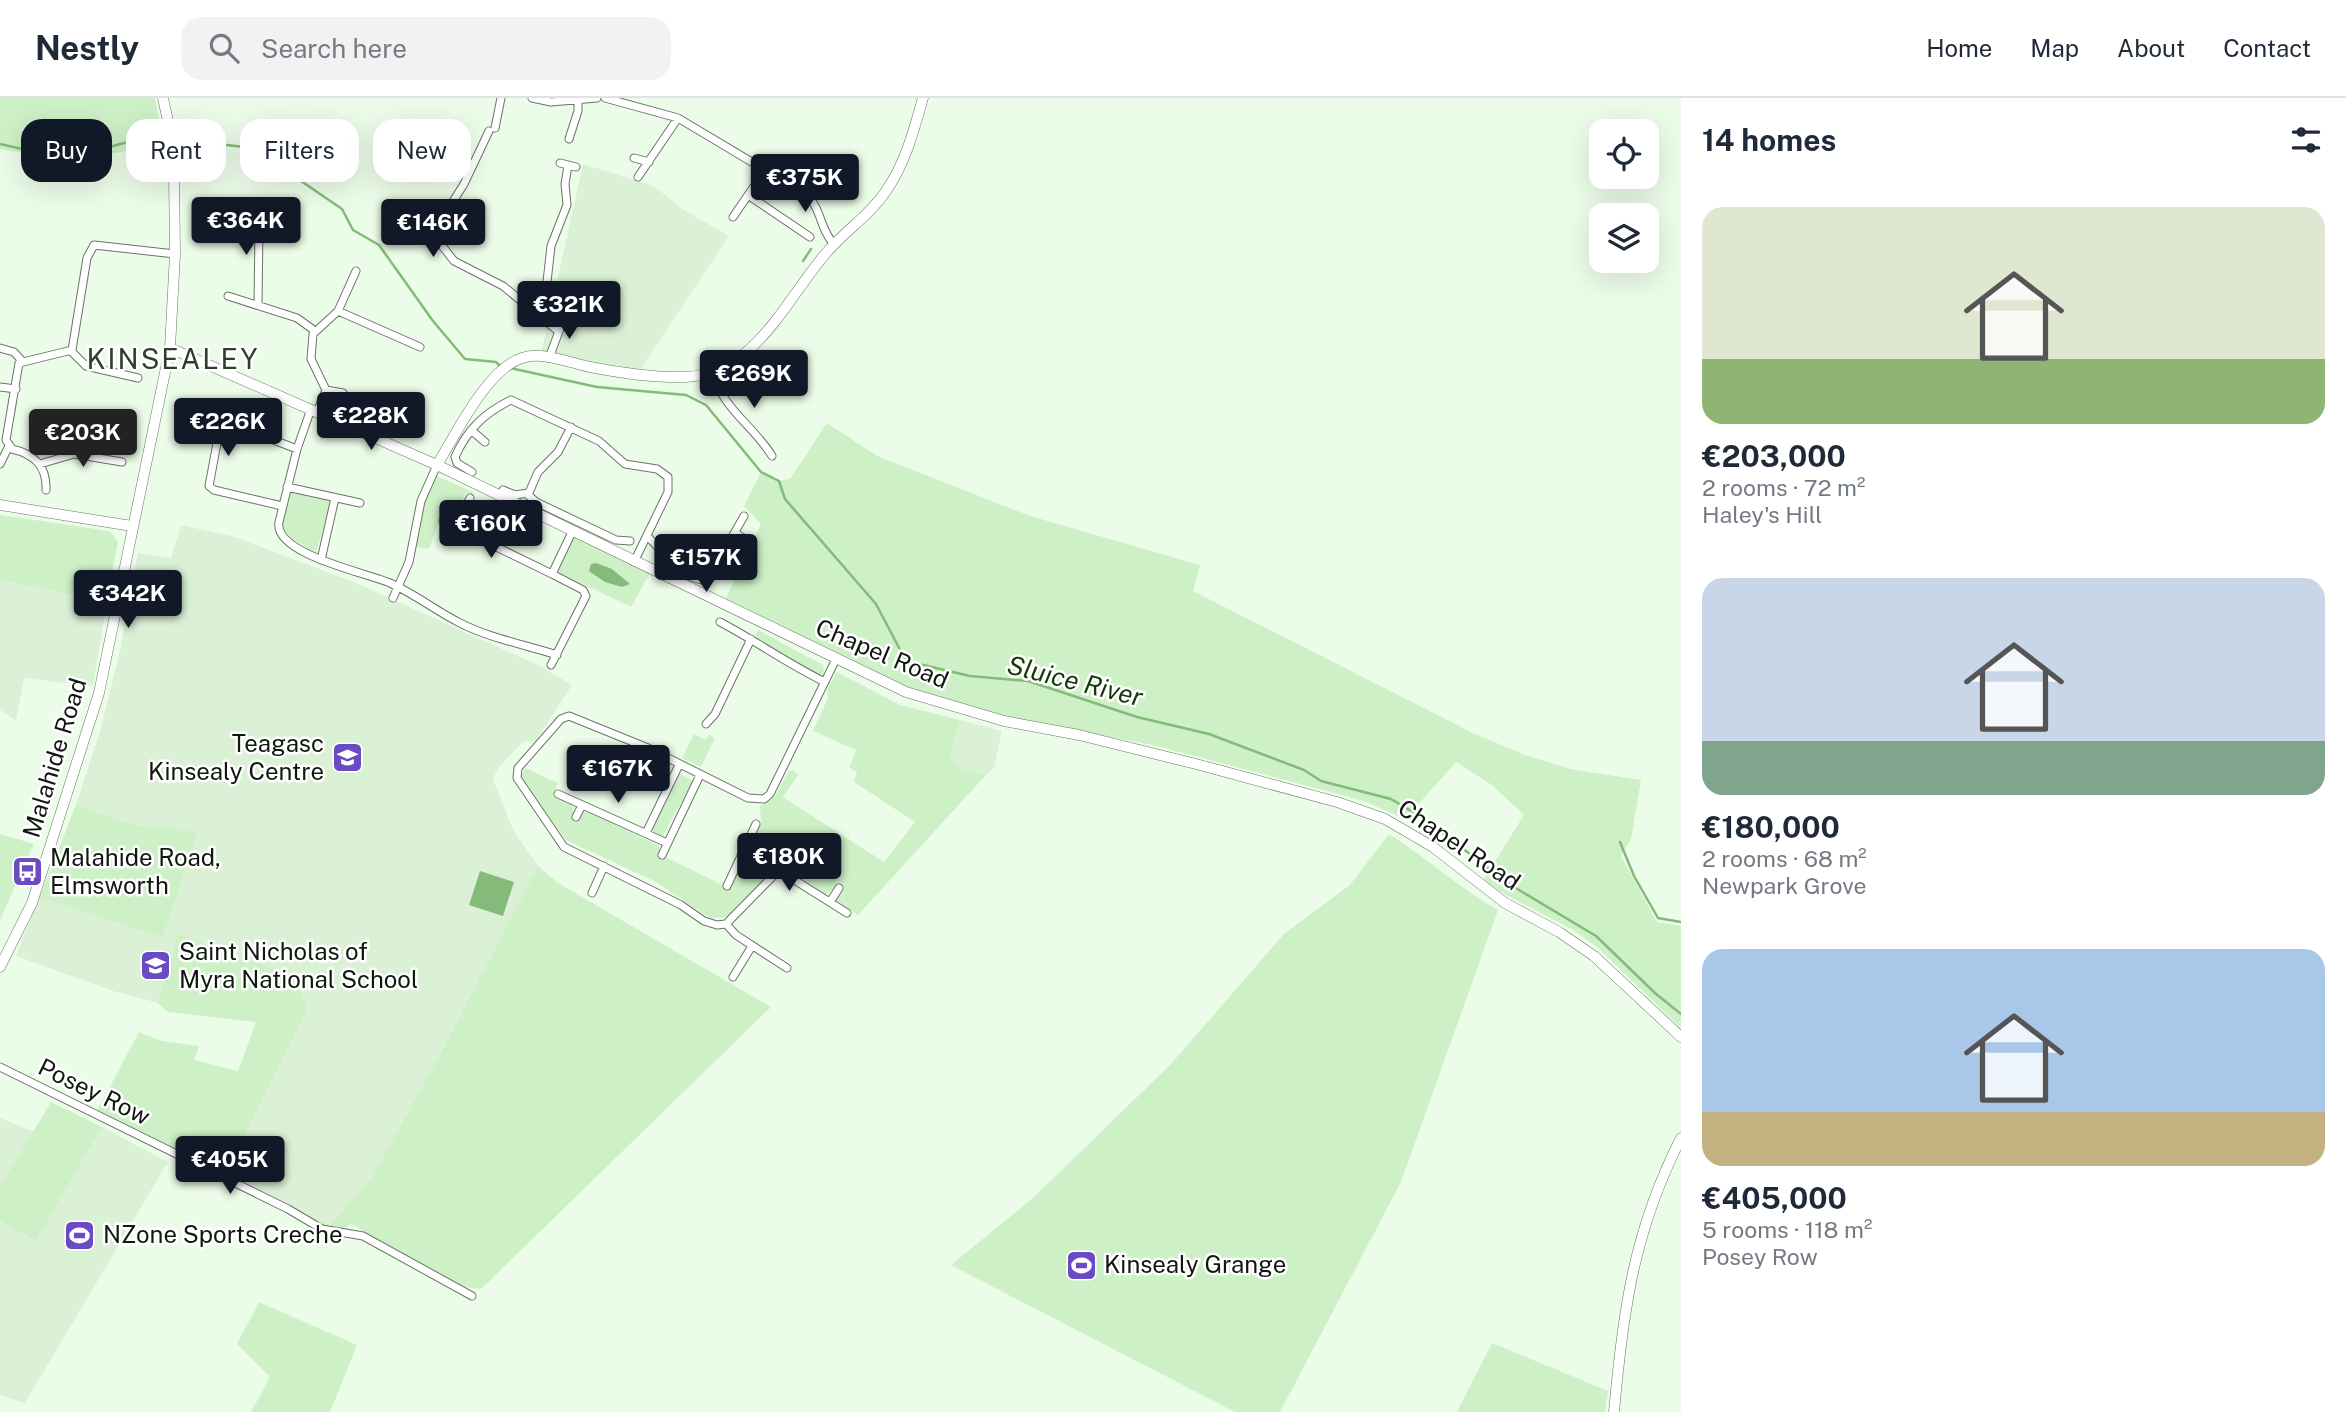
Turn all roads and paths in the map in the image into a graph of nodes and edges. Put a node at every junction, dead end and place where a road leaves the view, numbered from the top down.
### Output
1 (163, 98) edge
2 (501, 98) edge
3 (531, 98) edge
4 (597, 98) edge
5 (605, 98) edge
6 (923, 98) edge
7 (578, 100) edge
8 (678, 118) junction
9 (569, 139) dead end
10 (483, 143) junction
11 (494, 148) dead end
12 (635, 158) dead end
13 (649, 162) junction
14 (560, 163) dead end
15 (764, 172) junction
16 (638, 177) dead end
17 (748, 195) junction
18 (237, 203) dead end
19 (231, 211) junction
20 (733, 217) dead end
21 (223, 223) dead end
22 (810, 237) dead end
23 (834, 244) junction
24 (175, 254) junction
25 (356, 271) dead end
26 (228, 296) dead end
27 (258, 304) junction
28 (529, 306) junction
29 (338, 311) junction
30 (564, 318) dead end
31 (315, 331) junction
32 (558, 331) junction
33 (420, 347) dead end
34 (0, 348) edge
35 (170, 348) junction
36 (71, 351) junction
37 (549, 358) junction
38 (22, 361) junction
39 (713, 372) junction
40 (138, 378) dead end
41 (0, 387) edge
42 (16, 389) junction
43 (326, 390) junction
44 (314, 410) junction
45 (571, 427) junction
46 (398, 428) dead end
47 (471, 430) junction
48 (485, 442) dead end
49 (9, 446) junction
50 (296, 449) junction
51 (772, 456) dead end
52 (122, 462) dead end
53 (0, 464) edge
54 (40, 464) junction
55 (437, 465) junction
56 (472, 472) dead end
57 (287, 487) junction
58 (46, 490) dead end
59 (503, 490) dead end
60 (528, 493) junction
61 (335, 498) junction
62 (470, 498) dead end
63 (360, 503) dead end
64 (0, 505) edge
65 (282, 506) junction
66 (744, 516) dead end
67 (443, 521) dead end
68 (132, 526) junction
69 (455, 527) junction
70 (572, 532) junction
71 (735, 533) junction
72 (648, 537) junction
73 (630, 541) dead end
74 (750, 542) dead end
75 (321, 560) junction
76 (634, 562) junction
77 (552, 574) junction
78 (398, 588) junction
79 (393, 598) dead end
80 (720, 622) dead end
81 (751, 639) junction
82 (557, 655) junction
83 (836, 659) junction
84 (551, 665) dead end
85 (825, 682) junction
86 (706, 724) dead end
87 (679, 765) junction
88 (699, 775) junction
89 (558, 794) dead end
90 (582, 805) junction
91 (576, 817) dead end
92 (756, 824) dead end
93 (646, 833) junction
94 (667, 843) junction
95 (745, 849) junction
96 (662, 855) dead end
97 (604, 866) junction
98 (779, 870) junction
99 (727, 886) dead end
100 (839, 888) dead end
101 (592, 893) dead end
102 (830, 902) junction
103 (847, 913) dead end
104 (726, 923) junction
105 (752, 946) junction
106 (0, 967) edge
107 (787, 968) dead end
108 (733, 977) dead end
109 (1681, 1037) edge
110 (0, 1067) edge
111 (1681, 1138) edge
112 (472, 1296) dead end
113 (1614, 1412) edge

1 - 24 street, Malahide Road
2 - 10 street
3 - 7 street
4 - 7 street
5 - 8 street
6 - 23 street
7 - 9 street
8 - 13 street
8 - 15 street
10 - 11 street
10 - 28 street
12 - 13 street
13 - 16 street
14 - 28 street
15 - 17 street
15 - 23 street
17 - 20 street
17 - 22 street
18 - 19 street
19 - 21 street
19 - 27 street
23 - 39 street
24 - 35 street, Malahide Road
24 - 36 street
25 - 29 street
26 - 27 street
27 - 31 street
28 - 32 street
29 - 31 street
29 - 33 street
30 - 32 street
31 - 43 street
32 - 37 street
34 - 38 street
35 - 44 street, Chapel Road
35 - 68 street, Malahide Road
36 - 38 street
36 - 40 street
37 - 39 street
37 - 55 street
38 - 42 street
39 - 51 street
41 - 42 street
42 - 49 street
43 - 44 street
43 - 46 street
44 - 50 street
44 - 55 street, Chapel Road
45 - 47 street
45 - 60 street
45 - 72 street
47 - 48 street
47 - 56 street
49 - 53 street
49 - 54 street
50 - 57 street
50 - 65 street
52 - 54 street
54 - 58 street
55 - 70 street, Chapel Road
55 - 78 street
57 - 61 street
57 - 65 street
59 - 60 street
60 - 73 street
61 - 63 street
61 - 75 street
62 - 69 street
64 - 68 street
65 - 75 street
66 - 71 street
67 - 69 street
68 - 106 street, Malahide Road
69 - 77 street
70 - 76 street, Chapel Road
70 - 77 street
71 - 72 street
71 - 74 street
72 - 76 street
75 - 78 street
76 - 83 street, Chapel Road
77 - 82 street
78 - 79 street
78 - 82 street
80 - 81 street
81 - 85 street
81 - 86 street
82 - 84 street
83 - 85 street
83 - 109 street, Chapel Road
85 - 88 street
87 - 88 street
87 - 93 street
87 - 97 street
88 - 94 street
89 - 90 street
90 - 91 street
90 - 93 street
92 - 95 street
93 - 94 street
94 - 96 street
95 - 98 street
95 - 99 street
97 - 101 street
97 - 104 street
98 - 102 street
98 - 104 street
100 - 102 street
102 - 103 street
104 - 105 street
105 - 107 street
105 - 108 street
110 - 112 street, Posey Row
111 - 113 street

